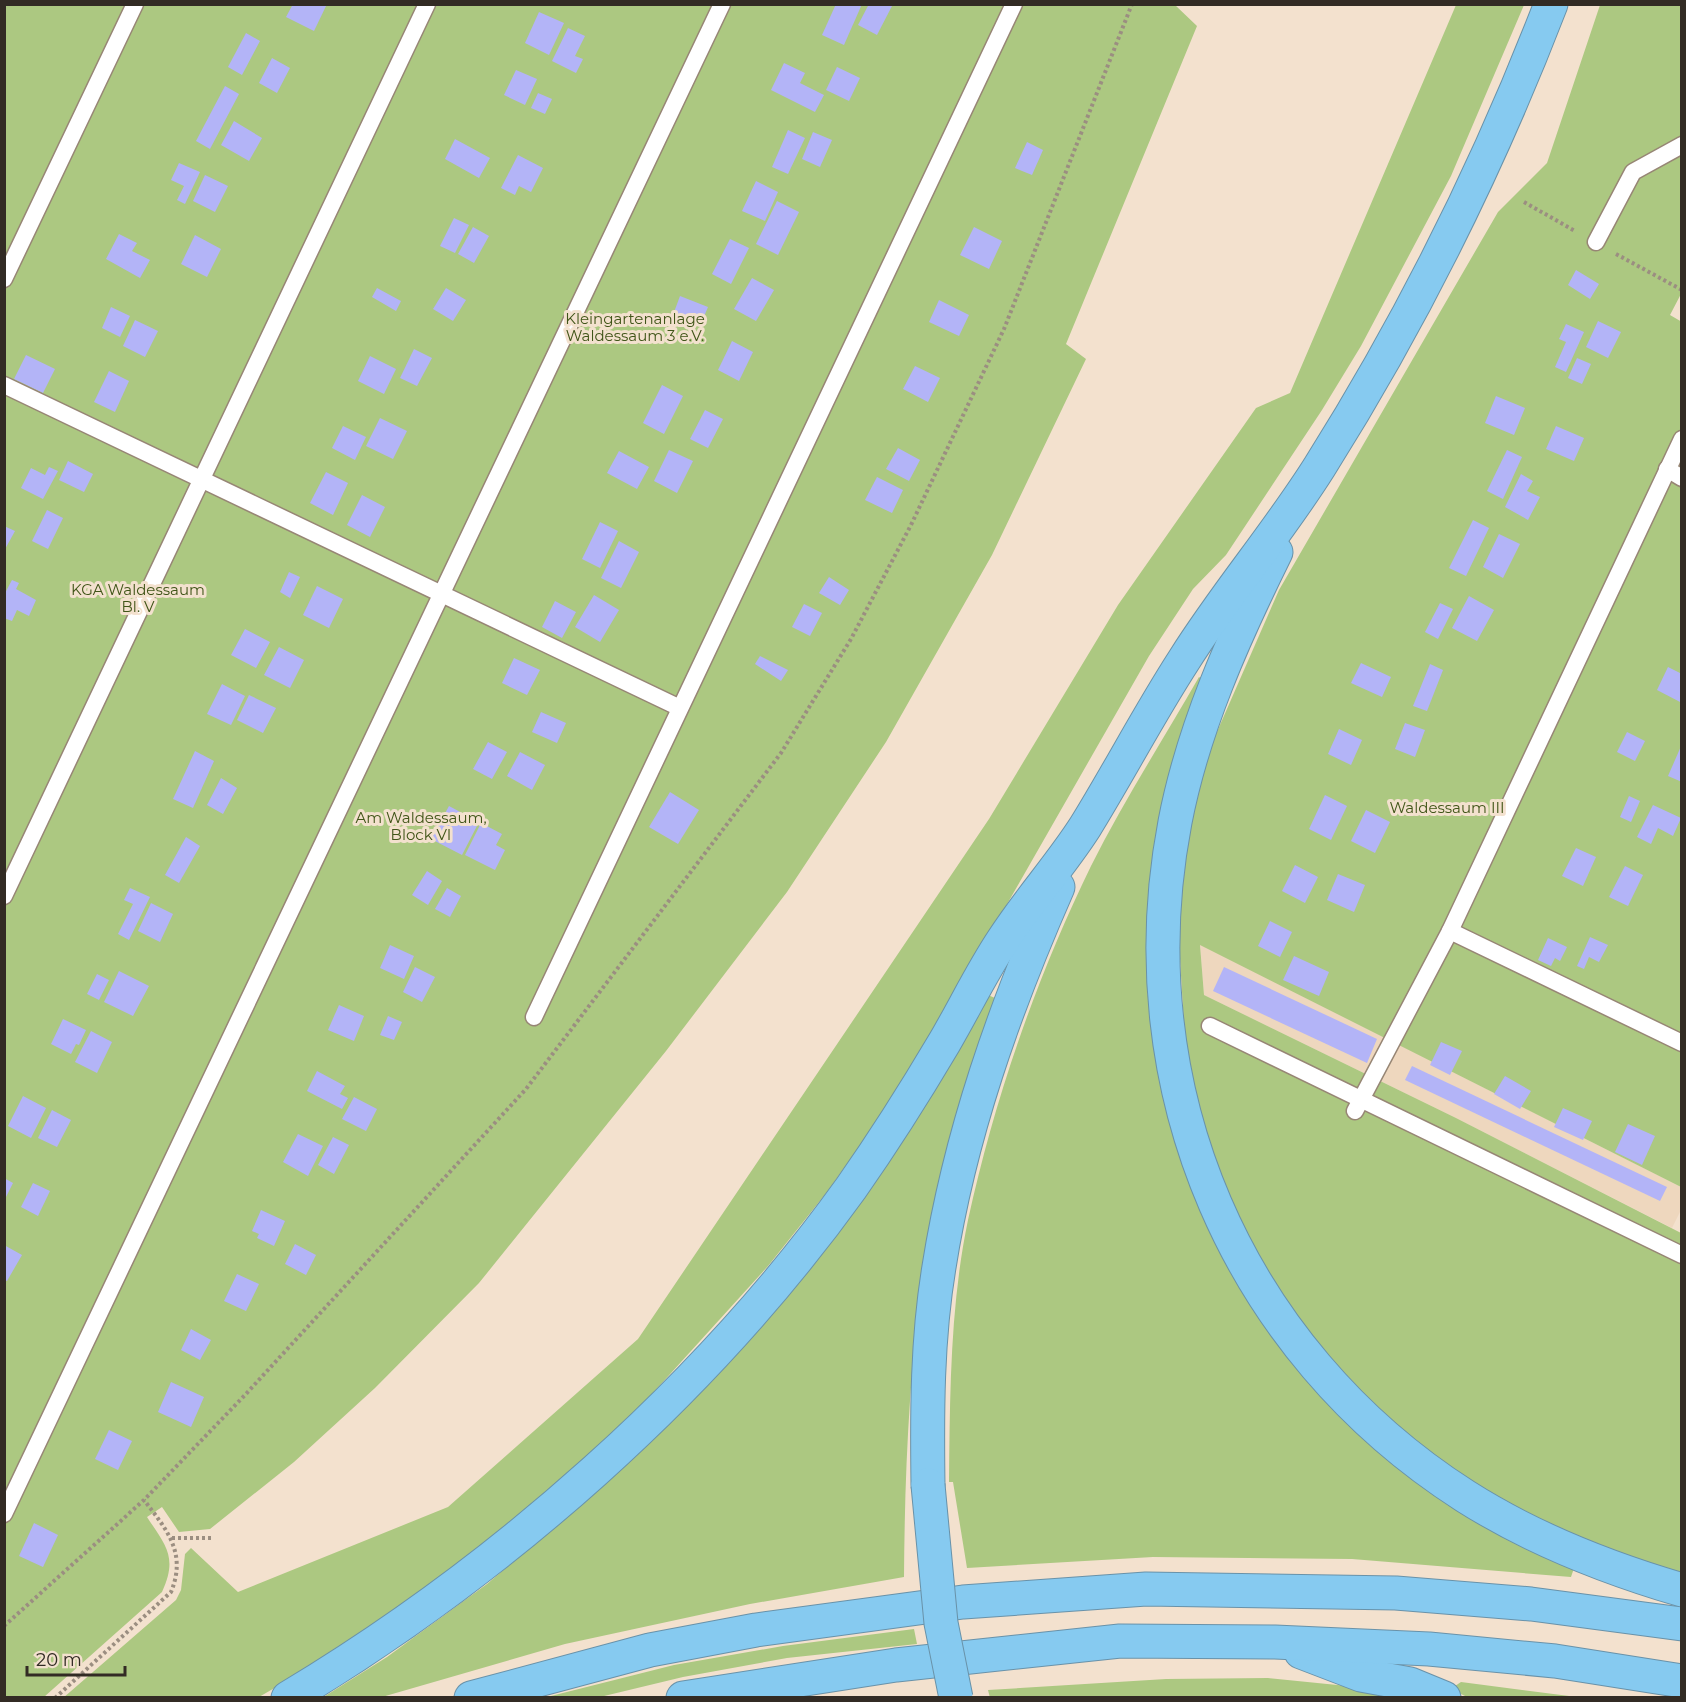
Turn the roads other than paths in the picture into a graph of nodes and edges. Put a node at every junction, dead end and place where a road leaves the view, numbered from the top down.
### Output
1 (135, 4) edge
2 (427, 4) edge
3 (722, 4) edge
4 (1014, 4) edge
5 (1551, 4) edge
6 (1682, 145) edge
7 (1596, 243) dead end
8 (4, 279) edge
9 (4, 386) edge
10 (1682, 440) edge
11 (1316, 472) junction
12 (1674, 473) edge
13 (203, 480) junction
14 (440, 595) junction
15 (678, 707) junction
16 (1083, 830) junction
17 (4, 896) edge
18 (1450, 931) junction
19 (534, 1017) dead end
20 (1210, 1026) dead end
21 (1682, 1043) edge
22 (1358, 1105) junction
23 (1682, 1255) edge
24 (4, 1514) edge
25 (1682, 1590) edge
26 (1682, 1624) edge
27 (1275, 1642) junction
28 (1682, 1681) edge
29 (288, 1698) edge
30 (471, 1698) edge
31 (683, 1698) edge
32 (956, 1698) edge
33 (1444, 1698) edge

1 - 8 lane
2 - 13 lane
3 - 14 lane
4 - 15 lane
5 - 11 highway
6 - 7 lane
9 - 13 lane
10 - 12 lane
11 - 16 highway
11 - 25 highway
12 - 18 lane
13 - 14 lane
13 - 17 lane
14 - 15 lane
14 - 24 lane
15 - 19 lane
16 - 29 highway
16 - 32 highway, bridge
18 - 21 lane
18 - 22 lane
20 - 22 lane
22 - 23 lane
26 - 30 highway
27 - 28 highway
27 - 31 highway
27 - 33 highway

